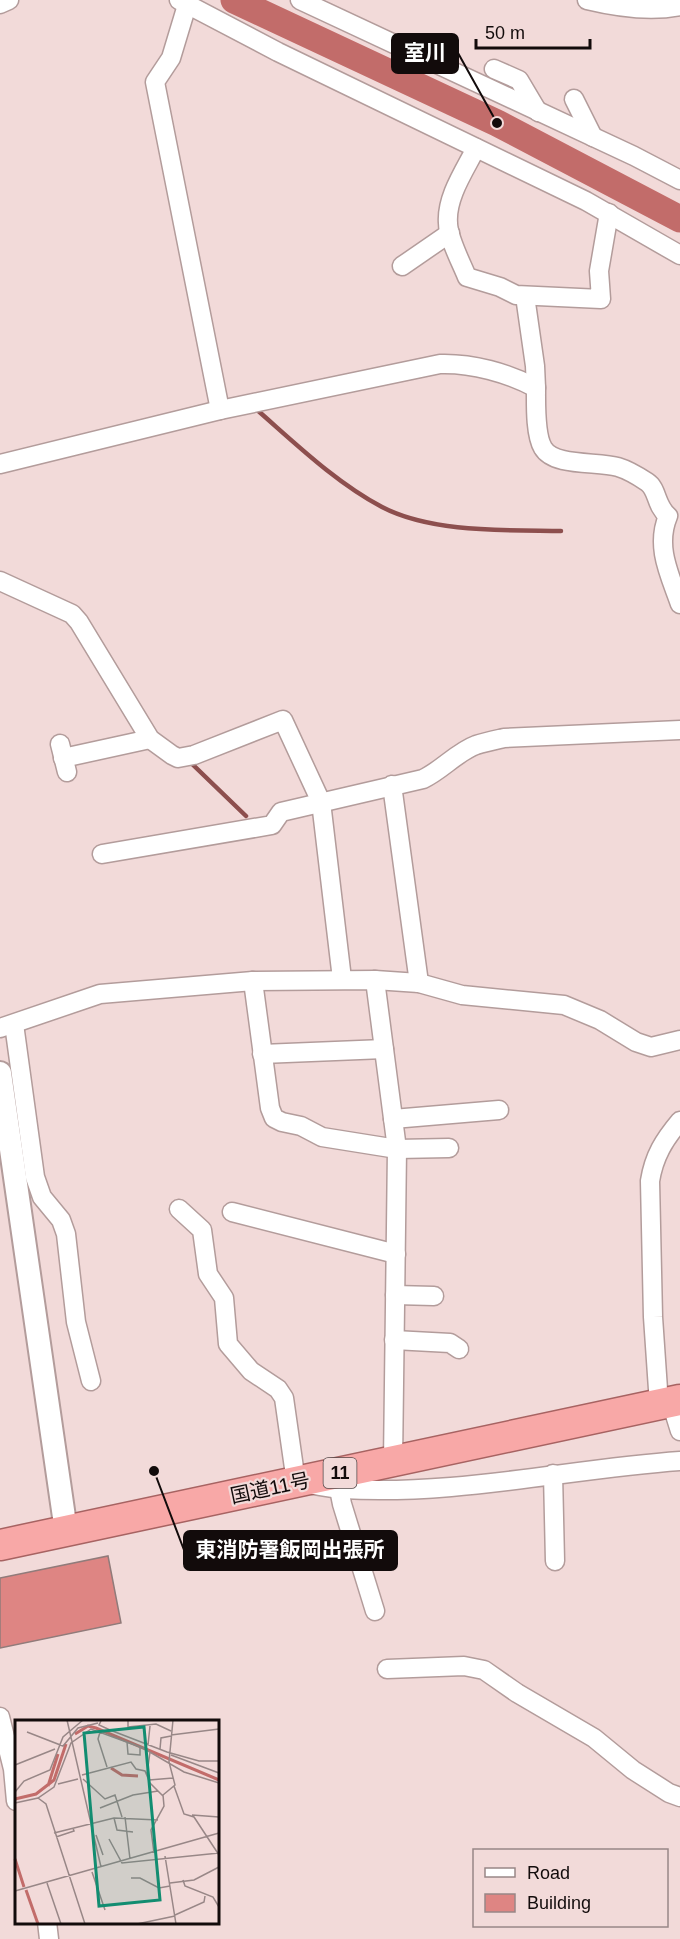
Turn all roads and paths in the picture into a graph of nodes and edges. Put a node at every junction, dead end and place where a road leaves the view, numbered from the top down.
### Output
1 (9, 0) edge
2 (300, 0) edge
3 (587, 0) edge
4 (183, 2) edge
5 (0, 4) edge
6 (680, 6) edge
7 (494, 69) dead end
8 (574, 99) dead end
9 (539, 112) junction
10 (593, 137) junction
11 (476, 148) junction
12 (680, 180) edge
13 (609, 213) junction
14 (450, 233) junction
15 (680, 255) edge
16 (402, 266) dead end
17 (525, 296) junction
18 (536, 388) junction
19 (220, 410) junction
20 (0, 465) edge
21 (674, 515) edge
22 (0, 581) edge
23 (679, 595) edge
24 (680, 730) edge
25 (150, 739) junction
26 (63, 758) dead end
27 (392, 785) junction
28 (321, 802) junction
29 (102, 854) dead end
30 (342, 979) junction
31 (375, 980) junction
32 (253, 981) junction
33 (419, 983) junction
34 (7, 1026) edge
35 (680, 1040) edge
36 (384, 1049) junction
37 (262, 1054) junction
38 (0, 1073) edge
39 (499, 1110) dead end
40 (393, 1119) junction
41 (680, 1121) edge
42 (449, 1148) dead end
43 (397, 1149) junction
44 (179, 1209) dead end
45 (232, 1212) dead end
46 (396, 1254) junction
47 (395, 1295) junction
48 (434, 1296) dead end
49 (394, 1340) junction
50 (459, 1349) dead end
51 (92, 1382) dead end
52 (670, 1402) edge
53 (680, 1431) edge
54 (680, 1461) edge
55 (393, 1462) junction
56 (553, 1474) junction
57 (296, 1482) junction
58 (339, 1489) junction
59 (66, 1531) junction
60 (0, 1545) edge
61 (555, 1561) dead end
62 (375, 1611) dead end
63 (387, 1669) dead end
64 (0, 1717) edge
65 (15, 1790) edge
66 (680, 1797) edge
67 (46, 1924) edge
68 (50, 1939) edge

1 - 5 street
2 - 9 street
3 - 6 street
4 - 11 street
4 - 19 street
7 - 9 street
8 - 10 street
9 - 10 street
10 - 12 street
11 - 13 street
11 - 14 street
13 - 15 street
13 - 17 street
14 - 16 street
14 - 17 street
17 - 18 street
18 - 19 street
18 - 21 street
19 - 20 street
21 - 23 street
22 - 25 street
24 - 27 street
25 - 26 street
25 - 28 street
27 - 28 street
27 - 33 street
28 - 29 street
28 - 30 street
30 - 31 street
30 - 32 street
31 - 33 street
31 - 36 street
32 - 34 street
32 - 37 street
33 - 35 street
34 - 51 street
36 - 37 street
36 - 40 street
37 - 43 street
38 - 59 street
39 - 40 street
40 - 43 street
41 - 52 street
42 - 43 street
43 - 46 street
44 - 57 street
45 - 46 street
46 - 47 street
47 - 48 street
47 - 49 street
49 - 50 street
49 - 55 street
52 - 53 street
52 - 55 highway, 国道11号 / 11
54 - 56 street
55 - 57 highway, 国道11号 / 11
56 - 58 street
56 - 61 street
57 - 58 street
57 - 59 highway, 国道11号 / 11
58 - 62 street
59 - 60 highway, 国道11号 / 11
63 - 66 street
64 - 65 street
67 - 68 street

